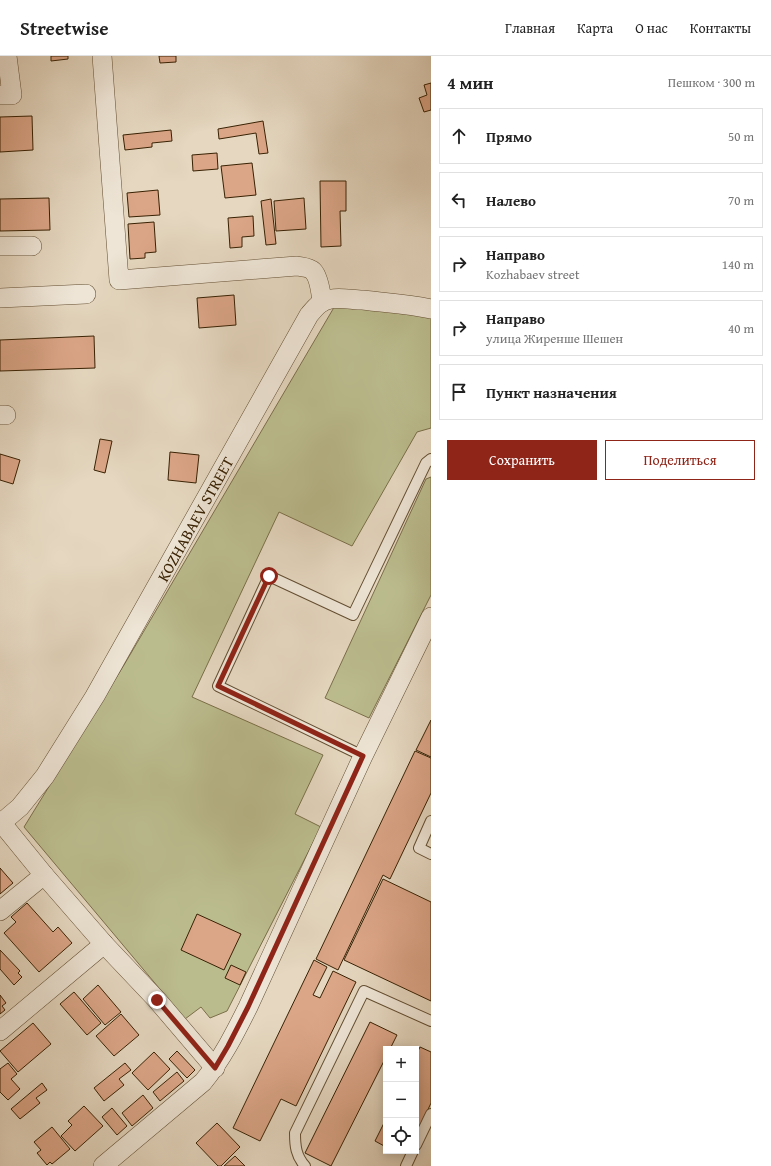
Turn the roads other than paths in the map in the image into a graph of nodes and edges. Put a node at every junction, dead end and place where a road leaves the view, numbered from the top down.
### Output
1 (7, 56) edge
2 (102, 56) edge
3 (0, 95) edge
4 (0, 246) edge
5 (32, 246) dead end
6 (86, 294) dead end
7 (0, 298) edge
8 (322, 302) junction
9 (431, 309) edge
10 (431, 459) edge
11 (431, 617) edge
12 (363, 756) junction
13 (431, 822) edge
14 (0, 823) edge
15 (431, 854) edge
16 (44, 875) junction
17 (0, 911) edge
18 (104, 944) junction
19 (431, 1021) edge
20 (0, 1031) edge
21 (215, 1068) junction
22 (431, 1114) edge
23 (419, 1139) edge
24 (412, 1154) edge
25 (103, 1166) edge
26 (305, 1166) edge
27 (406, 1166) edge

1 - 3 street
2 - 8 street
4 - 5 street
6 - 7 street
8 - 9 street
8 - 14 street, KOZHABAEV STREET
10 - 12 lane
11 - 12 street
12 - 21 street
13 - 15 lane
14 - 16 street
16 - 17 street
16 - 18 street
18 - 20 street
18 - 21 street
19 - 26 lane
21 - 25 street
22 - 23 lane
24 - 27 lane

